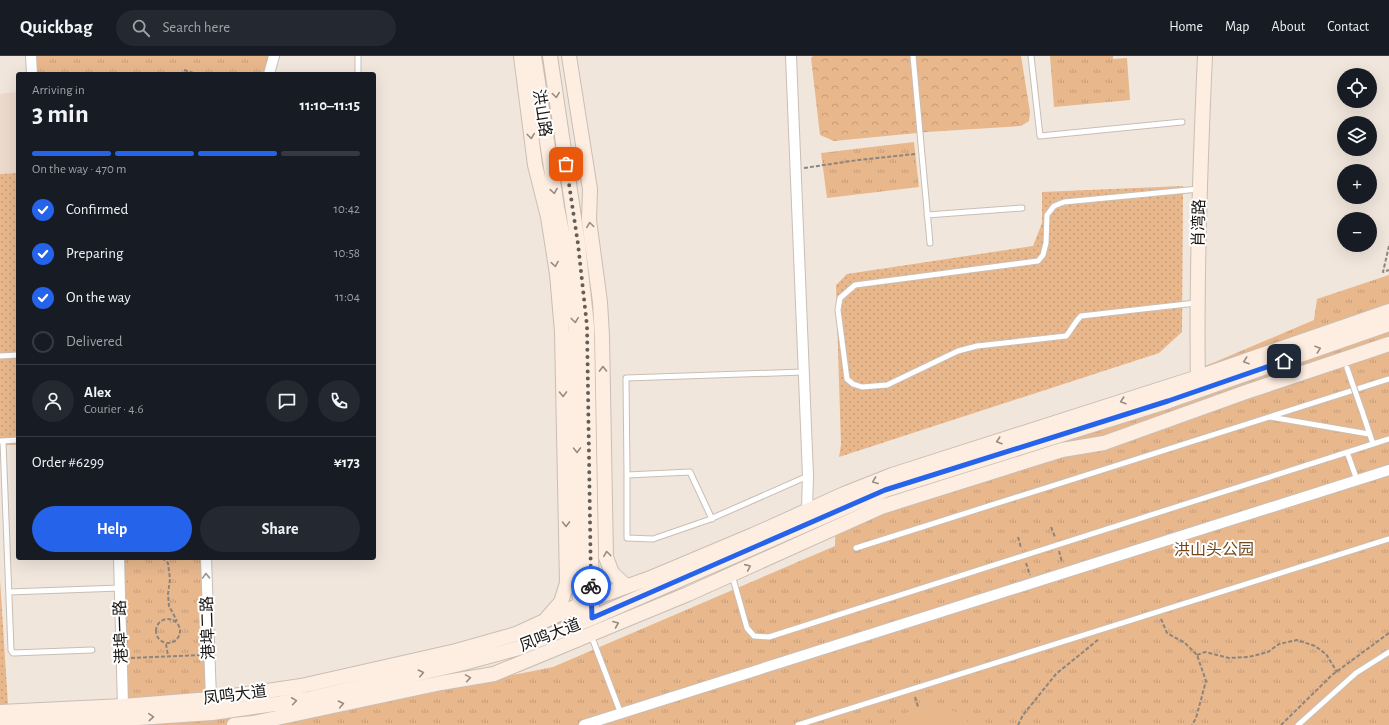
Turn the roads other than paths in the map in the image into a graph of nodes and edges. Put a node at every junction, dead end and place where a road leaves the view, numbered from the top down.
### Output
1 (31, 56) edge
2 (274, 56) edge
3 (358, 56) edge
4 (521, 56) edge
5 (534, 56) edge
6 (550, 56) edge
7 (569, 56) edge
8 (791, 56) edge
9 (913, 56) edge
10 (1032, 56) edge
11 (1205, 56) edge
12 (32, 72) edge
13 (270, 72) edge
14 (358, 72) edge
15 (1182, 122) dead end
16 (1200, 189) junction
17 (1022, 208) dead end
18 (927, 215) junction
19 (930, 243) dead end
20 (1198, 303) junction
21 (1389, 311) edge
22 (1389, 324) edge
23 (1389, 344) edge
24 (0, 356) edge
25 (16, 356) edge
26 (1346, 364) junction
27 (803, 372) junction
28 (1389, 379) edge
29 (1198, 384) junction
30 (1269, 417) junction
31 (1369, 434) junction
32 (1389, 439) edge
33 (16, 440) edge
34 (2, 441) edge
35 (1373, 444) junction
36 (1347, 452) junction
37 (1389, 470) edge
38 (627, 475) junction
39 (808, 476) junction
40 (1357, 480) junction
41 (807, 510) junction
42 (712, 518) junction
43 (1389, 539) edge
44 (856, 548) dead end
45 (119, 560) edge
46 (206, 560) edge
47 (732, 574) junction
48 (626, 586) junction
49 (120, 588) junction
50 (9, 592) junction
51 (586, 603) junction
52 (586, 621) junction
53 (544, 622) junction
54 (591, 634) junction
55 (92, 650) dead end
56 (1389, 652) edge
57 (211, 699) junction
58 (123, 706) junction
59 (0, 712) edge
60 (621, 714) junction
61 (0, 724) edge
62 (234, 725) edge
63 (584, 725) edge
64 (798, 725) edge
65 (1298, 725) edge

1 - 12 street
2 - 13 street
3 - 14 lane
4 -> 53 street
5 -> 51 street, 洪山路
6 -> 51 street, 洪山路
48 -> 7 street
8 - 27 street
9 - 18 lane
10 - 15 lane
11 - 16 street, 肖湾路
16 - 20 street, 肖湾路
16 - 20 lane
17 - 18 lane
18 - 19 lane
20 - 29 street, 肖湾路
21 -> 29 street, 凤鸣大道
29 -> 22 street, 凤鸣大道
23 - 26 street
24 - 25 lane
26 - 31 lane, bridge
47 -> 26 street
27 - 38 lane
27 - 39 street
28 - 30 lane
29 -> 41 street, 凤鸣大道
29 - 52 street, 凤鸣大道
30 - 31 lane
30 - 44 lane
31 - 35 lane
32 - 35 lane
33 - 34 lane
34 - 50 lane
35 - 36 lane
36 - 40 lane
36 - 47 lane
37 - 40 street
38 - 42 lane
38 - 42 lane
39 - 41 street
39 - 42 lane
40 - 60 street
41 - 48 street, 凤鸣大道
43 - 64 lane
45 - 49 street, 港埠一路
57 -> 46 street, 港埠二路
54 -> 47 street
48 - 51 street, 凤鸣大道
49 - 50 lane
49 - 58 street, 港埠一路
50 - 55 lane
51 - 52 street, 洪山路
51 - 53 street, 凤鸣大道
61 -> 52 street, 凤鸣大道
53 - 57 street, 凤鸣大道
54 - 60 lane
62 -> 54 street
56 - 65 lane
57 - 58 street, 凤鸣大道
58 - 59 street, 凤鸣大道
60 - 63 street

